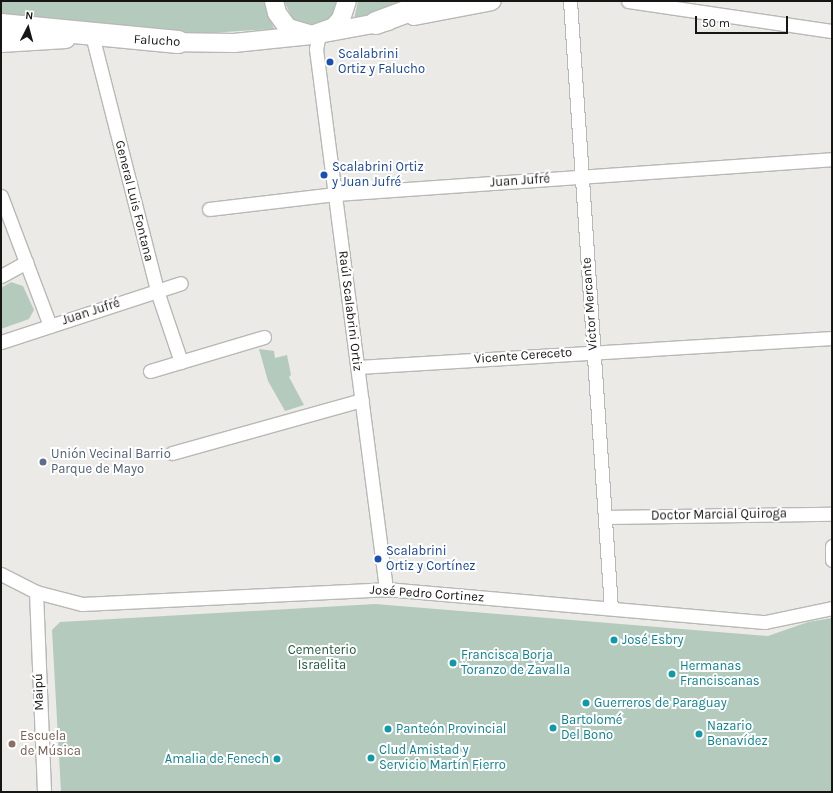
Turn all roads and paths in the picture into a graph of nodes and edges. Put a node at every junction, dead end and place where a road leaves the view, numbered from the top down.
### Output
1 (274, 1) edge
2 (347, 1) edge
3 (435, 1) edge
4 (492, 1) edge
5 (570, 1) edge
6 (628, 1) edge
7 (376, 23) junction
8 (1, 25) edge
9 (832, 31) edge
10 (319, 34) junction
11 (93, 39) junction
12 (178, 42) junction
13 (1, 43) edge
14 (832, 159) edge
15 (582, 177) junction
16 (335, 194) junction
17 (1, 196) edge
18 (209, 209) dead end
19 (26, 262) junction
20 (1, 276) edge
21 (181, 283) dead end
22 (157, 291) junction
23 (50, 326) junction
24 (264, 337) dead end
25 (832, 338) edge
26 (1, 342) edge
27 (594, 352) junction
28 (181, 362) junction
29 (358, 367) junction
30 (150, 371) dead end
31 (362, 400) junction
32 (172, 453) dead end
33 (832, 514) edge
34 (605, 517) junction
35 (832, 546) edge
36 (832, 560) edge
37 (1, 574) edge
38 (386, 589) junction
39 (36, 592) junction
40 (611, 608) junction
41 (832, 608) edge
42 (44, 792) edge

1 - 10 street
2 - 10 street
3 - 7 highway
4 - 7 street, Falucho
5 - 15 street, Víctor Mercante
6 - 9 street
7 - 10 street, Falucho
8 - 12 highway
10 - 12 street, Falucho
10 - 16 street, Raúl Scalabrini Ortiz
11 - 12 street, Falucho
11 - 13 street, Falucho
11 - 22 street, General Luis Fontana
14 - 15 street, Juan Jufré
15 - 16 street, Juan Jufré
15 - 27 street, Víctor Mercante
16 - 18 street, Juan Jufré
16 - 29 street, Raúl Scalabrini Ortiz
17 - 19 street
19 - 20 street
19 - 23 street
21 - 22 street, Juan Jufré
22 - 23 street, Juan Jufré
22 - 28 street, General Luis Fontana
23 - 26 street, Juan Jufré
24 - 28 street
25 - 27 street, Vicente Cereceto
27 - 29 street, Vicente Cereceto
27 - 34 street, Víctor Mercante
28 - 30 street
29 - 31 street, Raúl Scalabrini Ortiz
31 - 32 street
31 - 38 street, Raúl Scalabrini Ortiz
33 - 34 street, Doctor Marcial Quiroga
34 - 40 street, Víctor Mercante
35 - 36 street
37 - 39 street, José Pedro Cortinez
38 - 39 street, José Pedro Cortinez
38 - 40 street, José Pedro Cortinez
39 - 42 street, Maipú
40 - 41 street, José Pedro Cortinez

